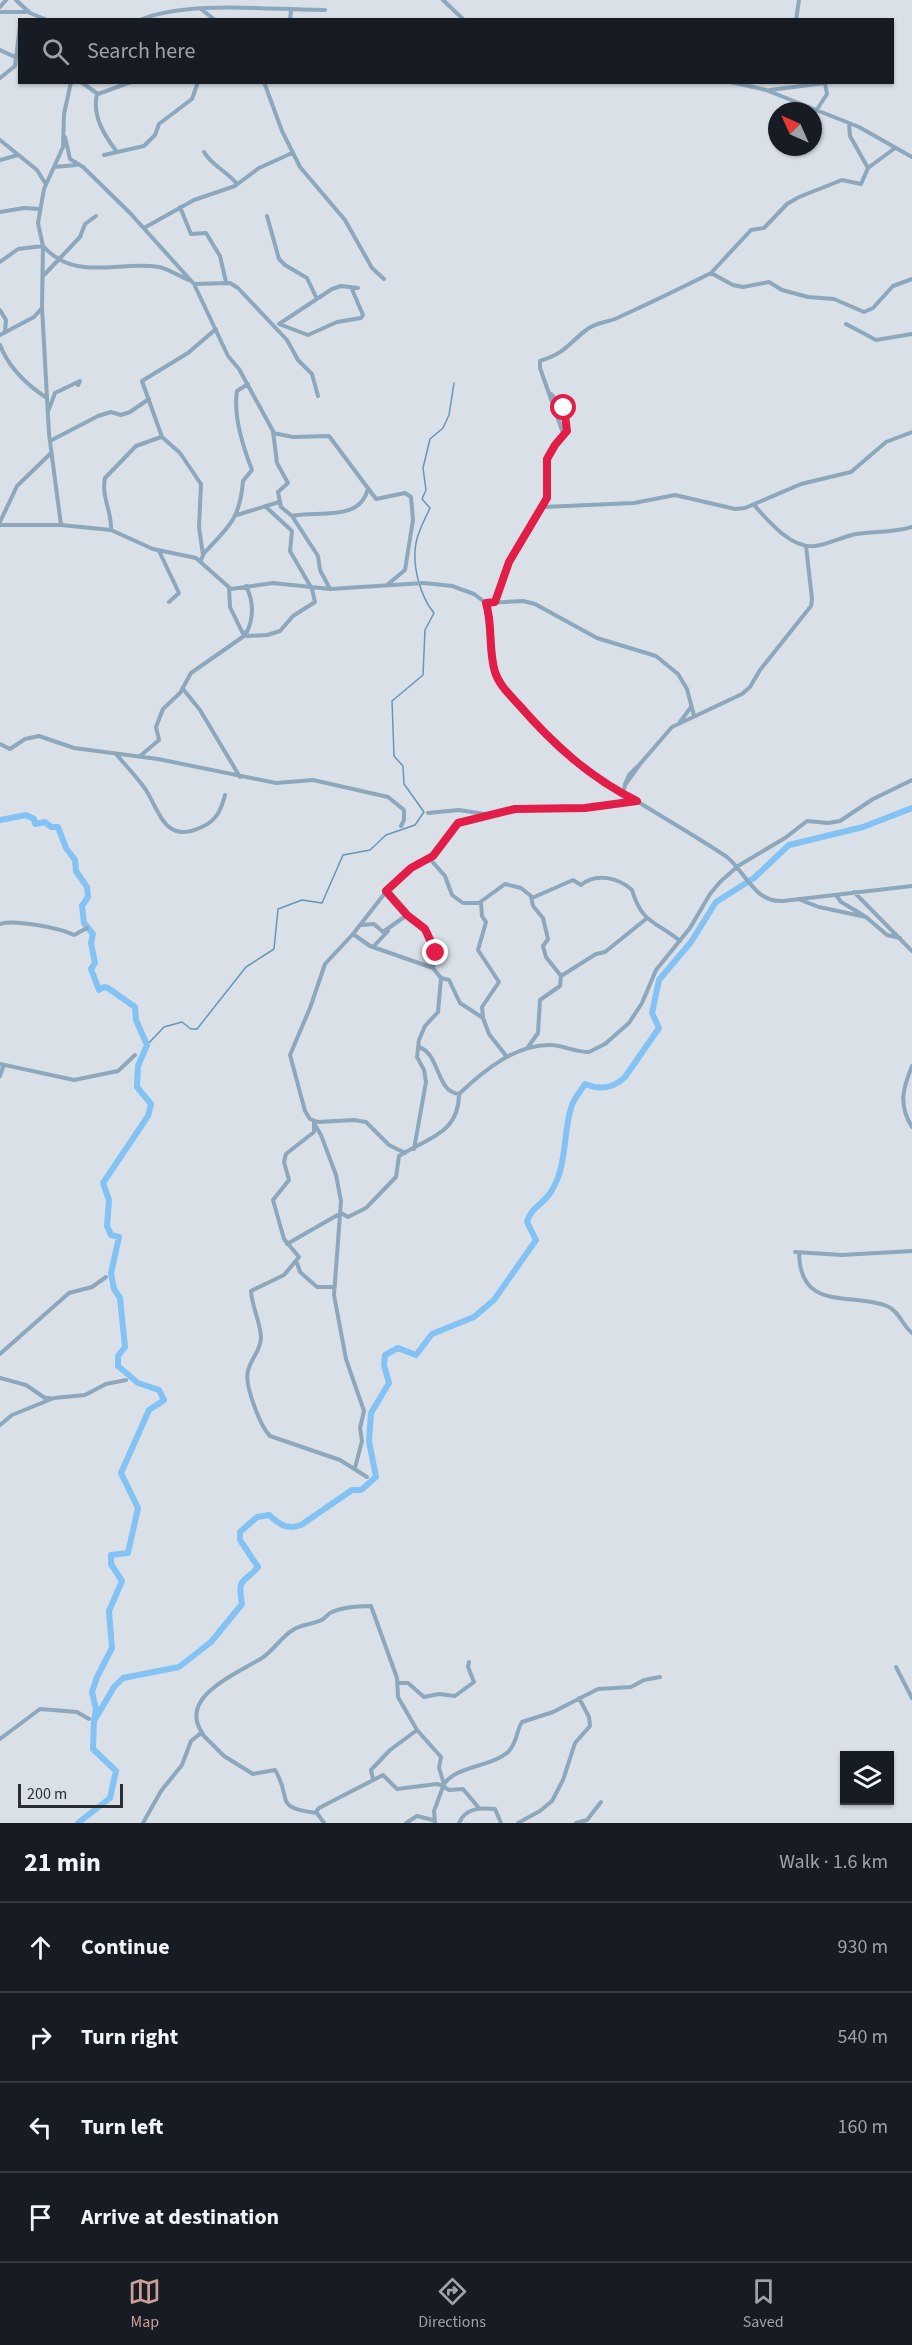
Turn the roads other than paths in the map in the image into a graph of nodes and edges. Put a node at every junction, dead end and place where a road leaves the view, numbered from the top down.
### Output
1 (6, 0) edge
2 (16, 0) edge
3 (443, 0) edge
4 (799, 0) edge
5 (0, 7) edge
6 (200, 9) junction
7 (291, 10) junction
8 (325, 10) dead end
9 (0, 12) edge
10 (27, 12) junction
11 (23, 18) edge
12 (42, 18) edge
13 (144, 18) edge
14 (212, 18) edge
15 (290, 18) edge
16 (462, 18) edge
17 (797, 18) edge
18 (0, 50) edge
19 (17, 57) edge
20 (0, 78) edge
21 (71, 84) edge
22 (84, 84) edge
23 (125, 84) edge
24 (197, 84) edge
25 (265, 84) edge
26 (740, 84) edge
27 (817, 84) edge
28 (825, 84) edge
29 (766, 90) junction
30 (97, 94) junction
31 (793, 102) edge
32 (822, 102) edge
33 (822, 114) edge
34 (849, 123) junction
35 (65, 136) junction
36 (0, 140) edge
37 (895, 148) junction
38 (117, 152) junction
39 (204, 152) dead end
40 (292, 153) junction
41 (18, 155) junction
42 (104, 155) dead end
43 (912, 157) edge
44 (0, 160) edge
45 (80, 165) junction
46 (54, 167) junction
47 (868, 168) junction
48 (45, 184) junction
49 (237, 184) junction
50 (180, 207) junction
51 (40, 209) junction
52 (0, 212) edge
53 (96, 216) dead end
54 (267, 216) dead end
55 (144, 228) junction
56 (43, 246) junction
57 (58, 261) junction
58 (0, 262) edge
59 (711, 273) junction
60 (43, 276) junction
61 (384, 279) dead end
62 (912, 279) edge
63 (189, 280) junction
64 (226, 283) junction
65 (194, 284) junction
66 (351, 287) junction
67 (358, 288) dead end
68 (317, 299) junction
69 (42, 307) junction
70 (0, 310) edge
71 (34, 317) junction
72 (43, 321) junction
73 (846, 324) dead end
74 (277, 325) junction
75 (216, 329) junction
76 (2, 334) edge
77 (912, 334) edge
78 (0, 345) edge
79 (248, 384) junction
80 (78, 385) dead end
81 (550, 392) junction
82 (318, 396) dead end
83 (48, 398) junction
84 (149, 399) junction
85 (48, 413) junction
86 (912, 432) edge
87 (273, 433) junction
88 (561, 435) junction
89 (161, 436) junction
90 (50, 441) junction
91 (51, 453) junction
92 (368, 488) junction
93 (377, 500) junction
94 (362, 501) junction
95 (279, 502) junction
96 (265, 506) junction
97 (755, 506) junction
98 (543, 507) junction
99 (236, 516) junction
100 (292, 516) junction
101 (0, 524) edge
102 (61, 525) junction
103 (912, 526) edge
104 (111, 530) junction
105 (806, 546) junction
106 (159, 550) junction
107 (203, 555) junction
108 (201, 560) junction
109 (246, 586) junction
110 (386, 586) junction
111 (229, 588) junction
112 (312, 589) junction
113 (330, 589) junction
114 (169, 602) dead end
115 (495, 602) junction
116 (486, 603) junction
117 (245, 633) junction
118 (183, 689) junction
119 (691, 707) junction
120 (694, 716) junction
121 (672, 728) junction
122 (0, 744) edge
123 (115, 754) junction
124 (139, 757) junction
125 (240, 777) junction
126 (912, 780) edge
127 (623, 794) junction
128 (225, 795) dead end
129 (637, 801) junction
130 (428, 813) dead end
131 (486, 814) junction
132 (401, 826) dead end
133 (430, 859) junction
134 (738, 866) junction
135 (912, 886) edge
136 (386, 891) junction
137 (854, 892) junction
138 (837, 895) junction
139 (532, 898) junction
140 (797, 899) junction
141 (481, 902) junction
142 (407, 915) junction
143 (866, 917) junction
144 (0, 918) edge
145 (646, 919) junction
146 (2, 923) edge
147 (360, 925) junction
148 (392, 927) junction
149 (87, 928) dead end
150 (353, 934) junction
151 (900, 938) junction
152 (680, 941) junction
153 (372, 947) junction
154 (912, 951) edge
155 (434, 968) junction
156 (561, 976) junction
157 (441, 978) junction
158 (483, 1018) junction
159 (419, 1047) junction
160 (527, 1047) junction
161 (135, 1055) dead end
162 (507, 1057) junction
163 (2, 1066) edge
164 (912, 1066) edge
165 (0, 1076) edge
166 (459, 1094) junction
167 (314, 1123) junction
168 (912, 1126) edge
169 (414, 1149) junction
170 (405, 1153) junction
171 (341, 1213) junction
172 (287, 1244) junction
173 (912, 1251) edge
174 (297, 1262) junction
175 (106, 1277) dead end
176 (335, 1287) junction
177 (912, 1333) edge
178 (0, 1354) edge
179 (0, 1378) edge
180 (126, 1380) dead end
181 (54, 1398) junction
182 (0, 1425) edge
183 (355, 1468) junction
184 (367, 1477) dead end
185 (469, 1662) dead end
186 (896, 1667) dead end
187 (660, 1677) dead end
188 (399, 1683) junction
189 (579, 1698) junction
190 (912, 1698) edge
191 (88, 1719) dead end
192 (417, 1730) junction
193 (203, 1734) junction
194 (0, 1739) edge
195 (373, 1779) junction
196 (444, 1785) junction
197 (601, 1802) dead end
198 (480, 1808) junction
199 (317, 1813) junction
200 (434, 1822) edge
201 (143, 1823) edge
202 (324, 1823) edge
203 (406, 1823) edge
204 (459, 1823) edge
205 (501, 1823) edge
206 (518, 1823) edge
207 (576, 1823) edge

1 - 5 street
2 - 10 street
3 - 16 street
4 - 17 street
6 - 7 street
6 - 13 street
6 - 14 street
7 - 8 street
7 - 15 street
9 - 10 street
10 - 11 street
10 - 12 street
18 - 19 street
19 - 20 street
21 - 35 street
22 - 30 street
23 - 30 street
24 - 38 street
25 - 40 street
26 - 29 street
27 - 29 street
28 - 32 street
29 - 31 street
30 - 38 street
33 - 34 street
34 - 37 street
34 - 47 street
35 - 45 street
35 - 46 street
36 - 41 street
37 - 43 street
37 - 47 street
38 - 42 street
39 - 49 street
40 - 49 street
40 - 61 street
41 - 44 street
41 - 48 street
45 - 46 street
45 - 55 street
46 - 48 street
47 - 59 street
48 - 51 street
49 - 50 street
50 - 55 street
50 - 64 street
51 - 52 street
51 - 56 street
53 - 57 street
54 - 68 street
55 - 63 street
56 - 57 street
56 - 58 street
56 - 60 street
57 - 60 street
57 - 63 street
59 - 62 street
59 - 81 street
60 - 69 street
63 - 65 street
64 - 65 street
64 - 74 street
65 - 75 street
66 - 67 street
66 - 68 street
66 - 74 street
68 - 74 street
69 - 71 street
69 - 72 street
70 - 76 street
71 - 72 street
71 - 76 street
72 - 83 street
73 - 77 street
74 - 82 street
75 - 79 street
75 - 84 street
78 - 83 street
79 - 87 street
79 - 99 street
80 - 85 street
81 - 88 street
81 - 88 street
83 - 85 street
84 - 89 street
84 - 90 street
85 - 90 street
86 - 97 street
87 - 92 street
87 - 95 street
88 - 98 street
89 - 104 street
89 - 107 street
90 - 91 street
91 - 101 street
91 - 102 street
92 - 93 street
92 - 94 street
93 - 94 street
93 - 110 street
94 - 100 street
95 - 96 street
95 - 100 street
96 - 99 street
96 - 112 street
97 - 98 street
97 - 105 street
98 - 115 street
99 - 107 street
100 - 113 street
101 - 102 street
102 - 104 street
103 - 105 street
104 - 106 street
105 - 120 street
106 - 108 street
106 - 114 street
107 - 108 street
108 - 111 street
109 - 111 street
109 - 112 street
109 - 117 street
110 - 113 street
110 - 116 street
111 - 117 street
112 - 113 street
112 - 117 street
115 - 116 street
115 - 119 street
116 - 127 street
117 - 118 street
118 - 124 street
118 - 125 street
119 - 120 street
119 - 121 street
120 - 121 street
121 - 127 street
122 - 123 street
123 - 124 street
123 - 128 street
124 - 125 street
125 - 132 street
126 - 134 street
127 - 129 street
129 - 131 street
129 - 134 street
130 - 131 street
131 - 133 street
133 - 136 street
133 - 141 street
134 - 140 street
134 - 152 street
135 - 137 street
136 - 142 street
136 - 147 street
137 - 138 street
137 - 151 street
138 - 140 street
138 - 143 street
139 - 141 street
139 - 145 street
139 - 156 street
140 - 143 street
141 - 158 street
142 - 148 street
142 - 155 street
143 - 151 street
144 - 146 street
145 - 152 street
145 - 156 street
146 - 149 street
147 - 148 street
147 - 150 street
148 - 153 street
150 - 153 street
150 - 167 street
151 - 154 street
152 - 160 street
153 - 155 street
155 - 157 street
156 - 160 street
157 - 158 street
157 - 159 street
158 - 162 street
159 - 166 street
159 - 169 street
160 - 162 street
161 - 163 street
162 - 166 street
163 - 165 street
164 - 168 street
166 - 169 street
167 - 170 street
167 - 171 street
167 - 172 street
169 - 170 street
170 - 171 street
171 - 172 street
171 - 176 street
172 - 174 street
173 - 177 street
174 - 176 street
174 - 183 street
175 - 178 street
176 - 183 street
179 - 181 street
180 - 181 street
181 - 182 street
183 - 184 street
185 - 188 street
186 - 190 street
187 - 189 street
188 - 192 street
188 - 193 street
189 - 196 street
189 - 206 street
191 - 194 street
192 - 195 street
192 - 196 street
193 - 199 street
193 - 201 street
195 - 196 street
195 - 199 street
196 - 198 street
196 - 200 street
197 - 207 street
198 - 204 street
198 - 205 street
199 - 202 street
200 - 203 street

